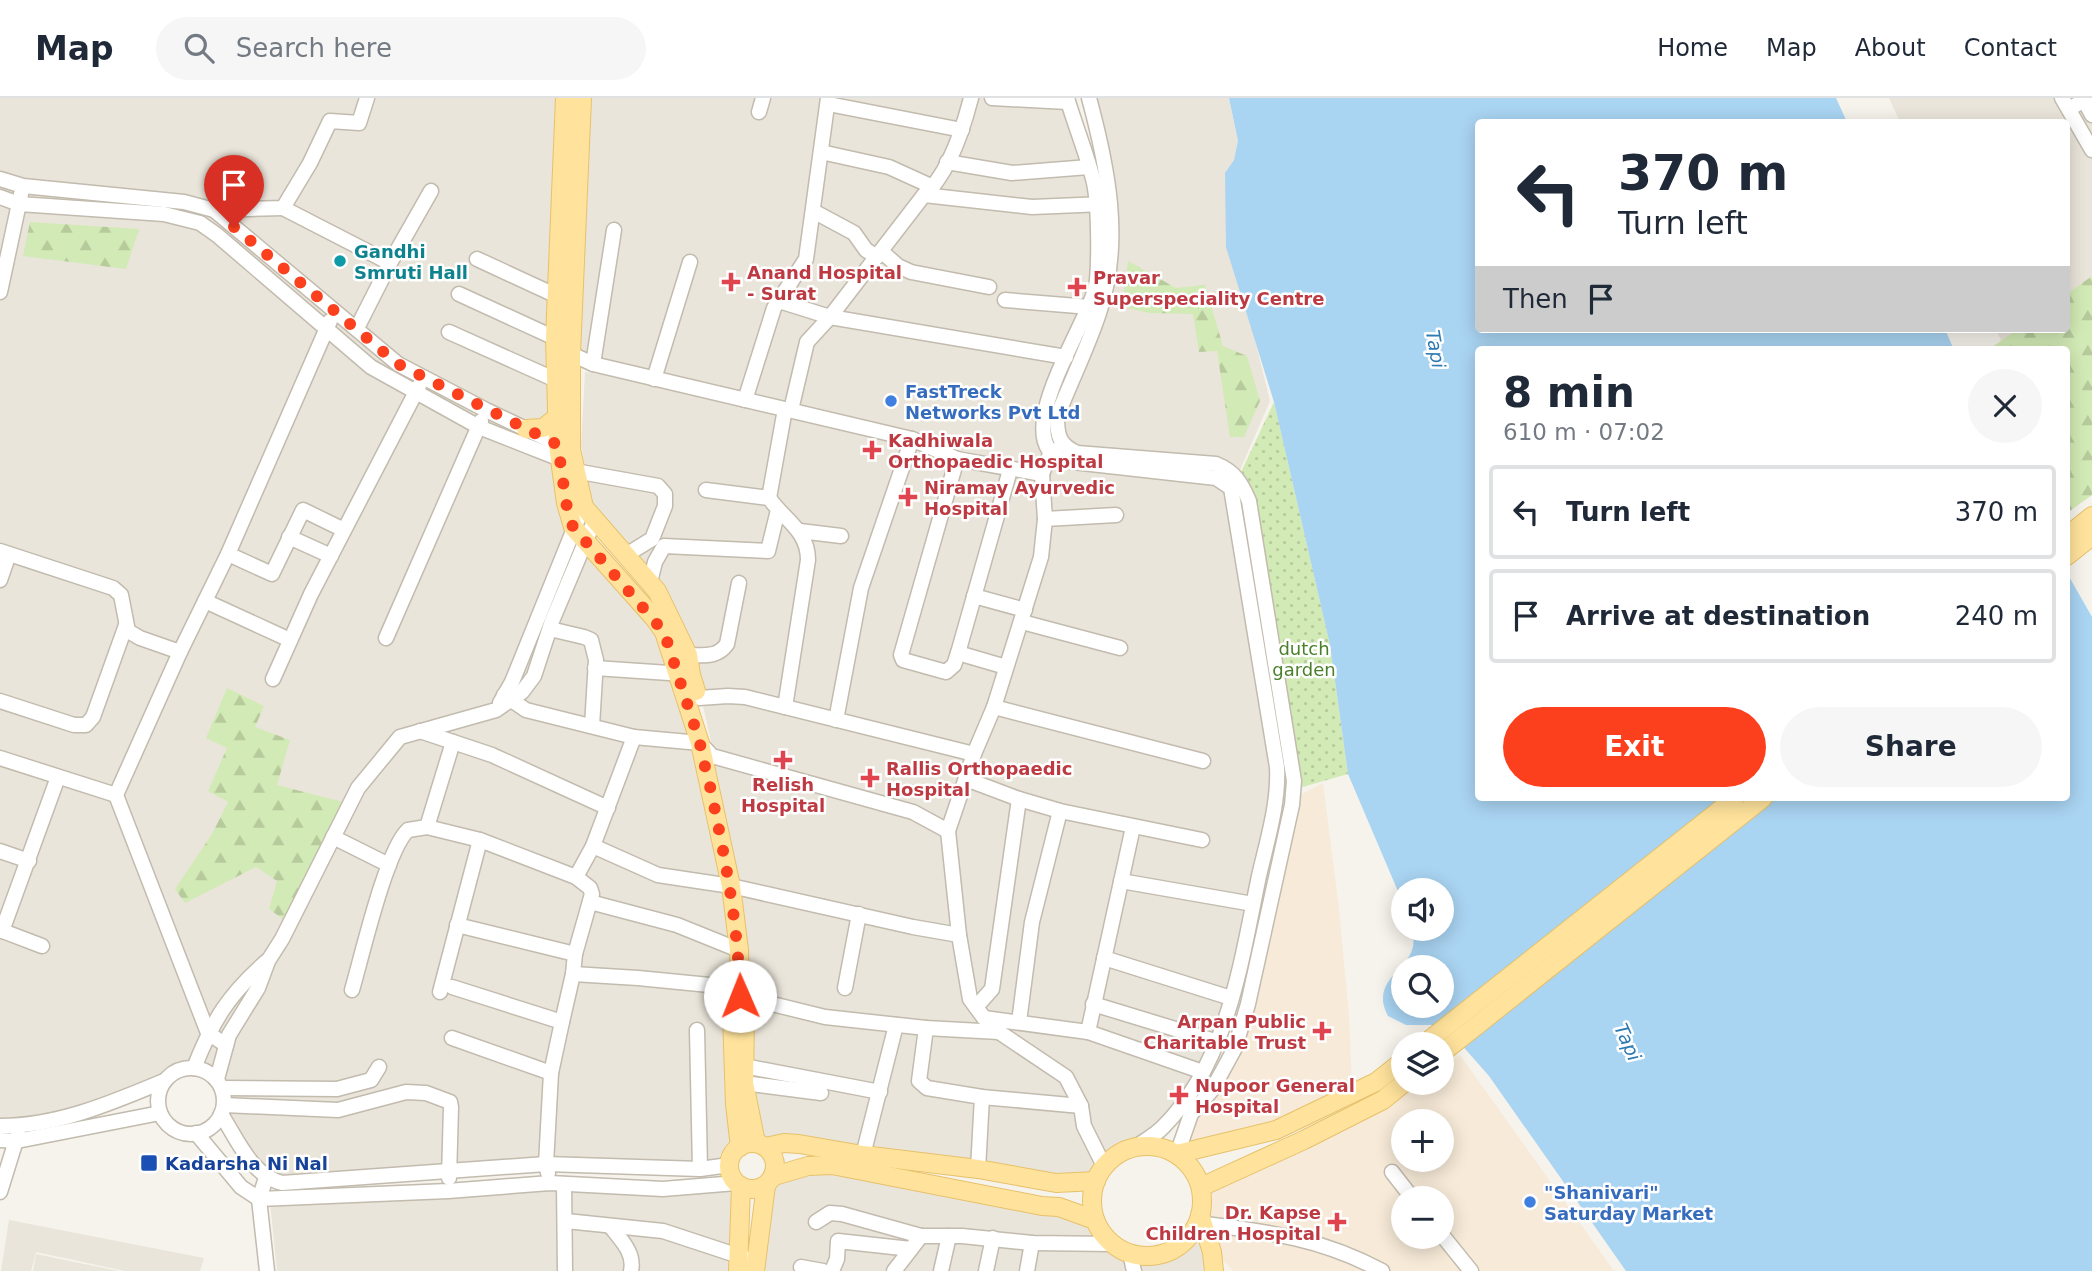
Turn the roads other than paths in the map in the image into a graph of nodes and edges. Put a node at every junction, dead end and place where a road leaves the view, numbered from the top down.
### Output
1 (367, 98) edge
2 (565, 98) edge
3 (582, 98) edge
4 (971, 98) edge
5 (992, 98) edge
6 (1089, 98) edge
7 (2085, 99) edge
8 (1068, 100) edge
9 (828, 101) edge
10 (2065, 104) edge
11 (2092, 115) edge
12 (962, 130) junction
13 (2092, 149) edge
14 (821, 152) junction
15 (947, 162) junction
16 (1089, 167) junction
17 (0, 178) edge
18 (23, 186) junction
19 (431, 191) dead end
20 (929, 191) junction
21 (0, 197) edge
22 (19, 204) junction
23 (1103, 204) junction
24 (283, 208) junction
25 (214, 210) junction
26 (813, 211) junction
27 (614, 230) dead end
28 (879, 254) junction
29 (477, 259) dead end
30 (690, 262) dead end
31 (390, 263) junction
32 (989, 287) dead end
33 (0, 292) edge
34 (459, 295) dead end
35 (557, 296) junction
36 (1005, 300) dead end
37 (779, 301) junction
38 (1090, 307) junction
39 (335, 310) junction
40 (830, 317) junction
41 (327, 328) junction
42 (357, 328) junction
43 (449, 332) dead end
44 (560, 346) junction
45 (1066, 357) junction
46 (593, 364) junction
47 (424, 377) junction
48 (654, 379) junction
49 (556, 380) junction
50 (415, 393) junction
51 (746, 400) junction
52 (788, 409) junction
53 (486, 410) junction
54 (557, 417) junction
55 (479, 427) junction
56 (526, 429) junction
57 (912, 439) junction
58 (1062, 444) junction
59 (1050, 454) junction
60 (567, 458) junction
61 (957, 459) junction
62 (1010, 470) junction
63 (1042, 474) junction
64 (706, 491) dead end
65 (769, 498) junction
66 (778, 510) junction
67 (589, 513) junction
68 (1116, 514) dead end
69 (2092, 516) edge
70 (1045, 519) junction
71 (344, 530) junction
72 (800, 531) junction
73 (579, 533) junction
74 (2070, 534) edge
75 (841, 536) dead end
76 (2092, 536) edge
77 (289, 537) junction
78 (656, 544) junction
79 (5, 553) edge
80 (228, 554) junction
81 (2070, 554) edge
82 (626, 555) junction
83 (331, 556) junction
84 (0, 580) edge
85 (650, 582) junction
86 (739, 583) dead end
87 (974, 596) junction
88 (205, 601) junction
89 (1023, 616) junction
90 (126, 625) junction
91 (550, 629) junction
92 (386, 638) dead end
93 (290, 640) junction
94 (1120, 648) dead end
95 (180, 652) junction
96 (958, 653) junction
97 (688, 655) junction
98 (1006, 667) junction
99 (595, 668) junction
100 (685, 674) junction
101 (272, 679) dead end
102 (507, 698) junction
103 (699, 698) junction
104 (0, 701) edge
105 (785, 707) junction
106 (994, 707) junction
107 (836, 720) junction
108 (592, 726) junction
109 (420, 731) junction
110 (634, 737) junction
111 (453, 742) junction
112 (974, 754) junction
113 (706, 757) junction
114 (0, 758) edge
115 (1203, 761) dead end
116 (58, 776) junction
117 (966, 779) junction
118 (116, 795) junction
119 (1019, 799) junction
120 (1731, 801) edge
121 (1759, 801) edge
122 (608, 808) junction
123 (1060, 811) junction
124 (426, 827) junction
125 (1133, 827) junction
126 (948, 831) junction
127 (333, 837) junction
128 (480, 840) junction
129 (1202, 840) dead end
130 (593, 846) junction
131 (0, 851) edge
132 (29, 861) junction
133 (389, 865) junction
134 (576, 877) junction
135 (1121, 881) junction
136 (731, 886) junction
137 (590, 902) junction
138 (1253, 904) junction
139 (859, 914) junction
140 (457, 925) junction
141 (1, 930) edge
142 (959, 935) junction
143 (42, 946) dead end
144 (739, 950) junction
145 (575, 954) junction
146 (1104, 958) junction
147 (268, 961) junction
148 (573, 975) junction
149 (845, 988) dead end
150 (352, 990) dead end
151 (739, 996) junction
152 (1231, 998) junction
153 (1093, 1004) junction
154 (980, 1012) junction
155 (562, 1022) junction
156 (1019, 1023) junction
157 (897, 1024) junction
158 (926, 1028) junction
159 (697, 1030) dead end
160 (999, 1032) junction
161 (1088, 1032) junction
162 (1439, 1032) edge
163 (208, 1033) junction
164 (452, 1038) dead end
165 (1218, 1042) junction
166 (1454, 1043) edge
167 (226, 1045) junction
168 (379, 1067) dead end
169 (194, 1068) junction
170 (1391, 1070) edge
171 (1203, 1072) junction
172 (551, 1073) junction
173 (744, 1075) junction
174 (164, 1082) junction
175 (219, 1083) junction
176 (880, 1092) junction
177 (821, 1093) dead end
178 (1391, 1094) edge
179 (982, 1097) junction
180 (1081, 1106) junction
181 (223, 1109) junction
182 (160, 1113) junction
183 (0, 1126) edge
184 (18, 1133) junction
185 (196, 1133) junction
186 (0, 1140) edge
187 (754, 1146) junction
188 (1134, 1148) junction
189 (1177, 1154) junction
190 (863, 1155) junction
191 (546, 1164) junction
192 (729, 1165) junction
193 (699, 1169) junction
194 (978, 1169) junction
195 (449, 1171) junction
196 (1392, 1172) dead end
197 (1100, 1173) junction
198 (266, 1178) junction
199 (770, 1180) junction
200 (557, 1184) junction
201 (739, 1185) junction
202 (1201, 1186) junction
203 (1403, 1186) edge
204 (448, 1191) junction
205 (0, 1192) edge
206 (259, 1199) junction
207 (1095, 1220) junction
208 (1203, 1220) junction
209 (566, 1221) junction
210 (816, 1222) dead end
211 (611, 1227) junction
212 (920, 1236) junction
213 (949, 1236) junction
214 (993, 1238) junction
215 (1032, 1243) junction
216 (1113, 1244) junction
217 (911, 1249) junction
218 (1453, 1249) edge
219 (1139, 1263) edge
220 (747, 1265) edge
221 (801, 1267) dead end
222 (267, 1271) edge
223 (565, 1271) edge
224 (631, 1271) edge
225 (823, 1271) edge
226 (832, 1271) edge
227 (894, 1271) edge
228 (940, 1271) edge
229 (986, 1271) edge
230 (1027, 1271) edge
231 (1214, 1271) edge
232 (1382, 1271) edge
233 (1471, 1271) edge

1 - 24 street
2 - 35 main road
3 - 44 main road
4 - 12 street
5 - 8 street
6 - 23 street
7 - 10 street
7 - 11 street
8 - 16 street
9 - 12 street
9 - 14 street
10 - 13 street
12 - 15 street
14 - 20 street
14 - 26 street
15 - 16 street
15 - 20 street
16 - 23 street
17 - 18 street
18 - 22 street
18 - 25 street
19 - 31 street
20 - 23 street
20 - 28 street
21 - 22 street
22 - 33 street
22 - 41 street
23 - 38 street
23 - 58 street
24 - 25 street
24 - 31 street
25 - 39 street
26 - 28 street
26 - 37 street
27 - 46 street
28 - 32 street
28 - 40 street
29 - 35 street
30 - 48 street
31 - 42 street
34 - 44 street
35 - 44 main road
36 - 38 street
37 - 40 street
37 - 51 street
38 - 45 street
39 - 41 street
39 - 42 street
40 - 45 street
40 - 52 street
41 - 50 street
41 - 80 street
42 - 47 street
43 - 49 street
44 - 46 street
44 - 49 main road
44 - 60 main road
45 - 59 street
46 - 48 street
47 - 50 street
47 - 53 street
48 - 51 street
49 - 54 main road
50 - 55 street
50 - 71 street
51 - 52 street
52 - 57 street
52 - 65 street
53 - 55 street
53 - 56 street
54 - 56 main road
54 - 60 main road
55 - 60 street
55 - 92 street
56 - 60 street
57 - 61 street
57 - 107 street
58 - 59 street
58 - 189 street
59 - 63 street
59 - 138 street
60 - 67 main road
60 - 73 main road
60 - 78 street
61 - 62 street
61 - 96 street
62 - 63 street
62 - 87 street
63 - 70 street
64 - 65 street
65 - 66 street
66 - 72 street
66 - 78 street
67 - 73 street
67 - 82 main road
68 - 70 street
69 - 74 main road
70 - 89 street
71 - 77 street
71 - 83 street
72 - 75 street
72 - 105 street
73 - 91 street
73 - 100 main road
73 - 102 street
76 - 81 main road
77 - 80 street
77 - 83 street
78 - 82 street
78 - 85 street
79 - 84 street
79 - 90 street
80 - 88 street
82 - 85 main road
83 - 93 street
85 - 97 main road
86 - 97 street
87 - 89 street
87 - 96 street
88 - 93 street
88 - 95 street
89 - 94 street
89 - 98 street
90 - 95 street
90 - 104 street
91 - 99 street
91 - 102 street
93 - 101 street
95 - 118 street
96 - 98 street
97 - 100 main road
98 - 106 street
99 - 100 street
99 - 108 street
100 - 103 main road
100 - 113 main road
102 - 108 street
102 - 109 street
103 - 105 street
103 - 113 main road
105 - 107 street
106 - 112 street
106 - 115 street
107 - 112 street
108 - 110 street
109 - 111 street
109 - 127 street
110 - 113 street
110 - 122 street
111 - 122 street
111 - 124 street
112 - 117 street
113 - 126 street
113 - 136 main road
114 - 116 street
116 - 118 street
116 - 132 street
117 - 119 street
117 - 126 street
118 - 163 street
119 - 123 street
119 - 154 street
120 - 162 main road
121 - 166 main road
122 - 130 street
123 - 125 street
123 - 156 street
124 - 128 street
124 - 133 street
125 - 129 street
125 - 135 street
126 - 142 street
127 - 133 street
127 - 147 street
128 - 134 street
128 - 140 street
130 - 134 street
130 - 136 street
131 - 132 street
132 - 141 street
133 - 150 street
134 - 137 street
135 - 138 street
135 - 146 street
136 - 139 street
136 - 144 main road
137 - 144 street
137 - 145 street
138 - 152 street
139 - 142 street
139 - 149 street
140 - 145 street
140 - 155 street
141 - 143 street
142 - 154 street
144 - 151 main road
145 - 148 street
146 - 152 street
146 - 153 street
147 - 163 street
147 - 167 street
148 - 151 street
148 - 155 street
151 - 157 street
151 - 173 main road
151 - 187 main road
152 - 165 street
153 - 161 street
153 - 165 street
154 - 156 street
154 - 160 street
155 - 172 street
156 - 161 street
157 - 158 street
157 - 176 street
158 - 160 street
158 - 179 street
159 - 193 street
160 - 180 street
161 - 171 street
163 - 167 street
163 - 169 street
164 - 172 street
165 - 171 street
167 - 175 street
168 - 175 street
169 - 174 street
169 - 175 street
170 - 189 main road
171 - 188 street
172 - 191 street
173 - 176 street
173 - 177 street
173 - 187 main road
174 - 182 street
174 - 184 street
175 - 181 street
176 - 190 street
178 - 202 main road
179 - 180 street
179 - 194 street
180 - 197 street
181 - 185 street
181 - 195 street
181 - 198 street
182 - 184 street
182 - 185 street
183 - 184 street
184 - 186 street
184 - 205 street
185 - 206 street
187 - 190 main road
187 - 192 main road
187 - 199 main road
188 - 189 main road
188 - 197 main road
189 - 202 main road
190 - 194 main road
191 - 193 street
191 - 195 street
191 - 200 street
192 - 193 street
192 - 201 main road
194 - 197 main road
195 - 198 street
195 - 204 street
196 - 203 street
197 - 207 main road
198 - 206 street
199 - 201 main road
199 - 207 main road
199 - 220 main road
200 - 201 street
200 - 204 street
200 - 209 street
201 - 220 main road
202 - 208 main road
204 - 206 street
206 - 222 street
207 - 216 main road
208 - 219 main road
208 - 231 main road
208 - 232 street
209 - 211 street
209 - 223 street
210 - 212 street
211 - 220 street
211 - 224 street
212 - 213 street
212 - 217 street
213 - 214 street
213 - 228 street
214 - 215 street
214 - 229 street
215 - 216 street
215 - 230 street
216 - 219 main road
217 - 226 street
217 - 227 street
218 - 233 street
221 - 225 street

